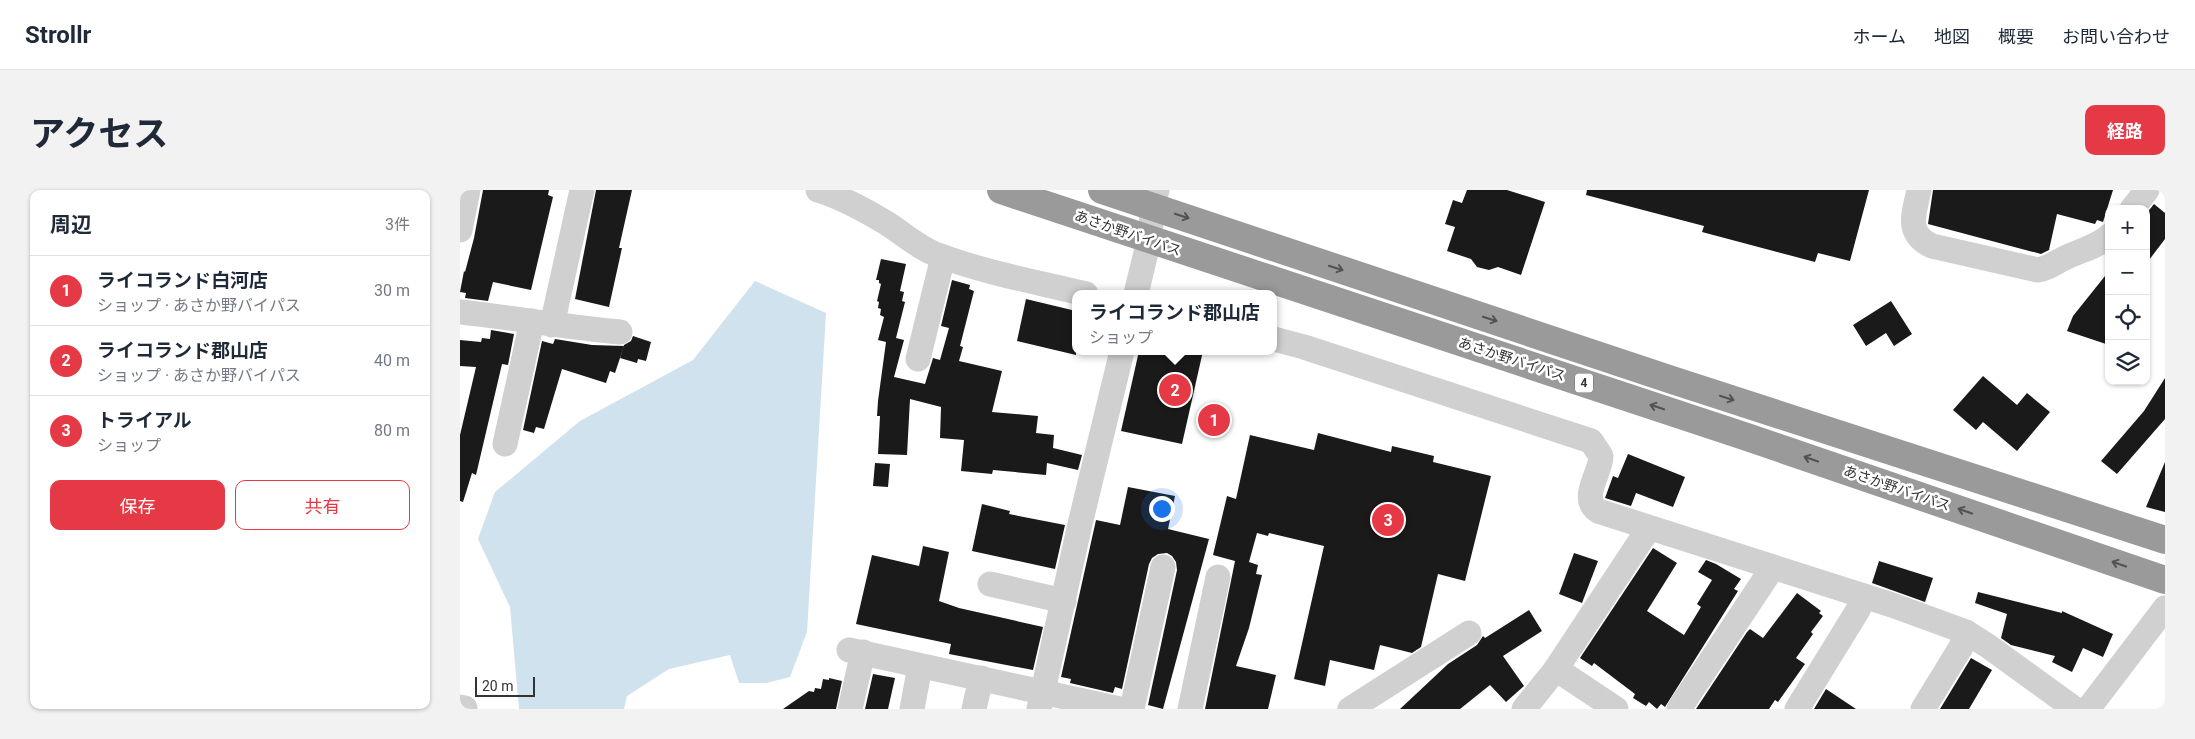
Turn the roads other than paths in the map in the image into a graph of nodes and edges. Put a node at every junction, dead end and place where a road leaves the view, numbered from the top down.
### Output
1 (468, 190) edge
2 (582, 190) edge
3 (818, 190) edge
4 (1001, 190) edge
5 (1102, 190) edge
6 (1918, 190) edge
7 (2147, 190) edge
8 (1155, 198) edge
9 (2135, 205) edge
10 (460, 230) edge
11 (2105, 239) edge
12 (1149, 240) junction
13 (943, 257) junction
14 (1137, 290) edge
15 (1072, 291) edge
16 (460, 312) edge
17 (542, 323) junction
18 (620, 332) dead end
19 (1277, 340) edge
20 (1121, 355) edge
21 (918, 359) dead end
22 (505, 444) dead end
23 (1649, 528) junction
24 (2165, 540) edge
25 (1770, 566) junction
26 (1163, 567) dead end
27 (1218, 577) dead end
28 (2165, 580) edge
29 (990, 584) dead end
30 (1863, 596) junction
31 (1064, 601) junction
32 (2162, 617) edge
33 (1966, 632) junction
34 (1469, 633) dead end
35 (920, 666) junction
36 (1556, 669) junction
37 (981, 678) junction
38 (1041, 700) edge
39 (850, 709) edge
40 (912, 709) edge
41 (974, 709) edge
42 (1120, 709) edge
43 (1132, 709) edge
44 (1190, 709) edge
45 (1350, 709) edge
46 (1524, 709) edge
47 (1616, 709) edge
48 (1679, 709) edge
49 (1797, 709) edge
50 (1923, 709) edge
51 (2075, 709) edge
52 (2088, 709) edge

1 - 10 street
2 - 17 street
3 - 13 street
4 - 12 highway, あさか野バイパス / 4
5 - 8 highway, 4
6 - 11 street
7 - 9 street
8 - 12 street
8 -> 24 highway, 4
12 - 14 street
28 -> 12 highway, あさか野バイパス / 4
13 - 15 street
13 - 21 street
16 - 17 street
17 - 18 street
17 - 22 street
19 - 23 street
20 - 31 street
23 - 25 street
23 - 36 street
25 - 30 street
25 - 48 street
26 - 43 street
27 - 44 street
29 - 31 street
30 - 33 street
30 - 49 street
31 - 38 street
32 - 52 street
33 - 50 street
33 - 51 street
34 - 45 street
35 - 37 street
35 - 39 street
35 - 40 street
36 - 46 street
36 - 47 street
37 - 38 street
37 - 41 street
38 - 42 street

